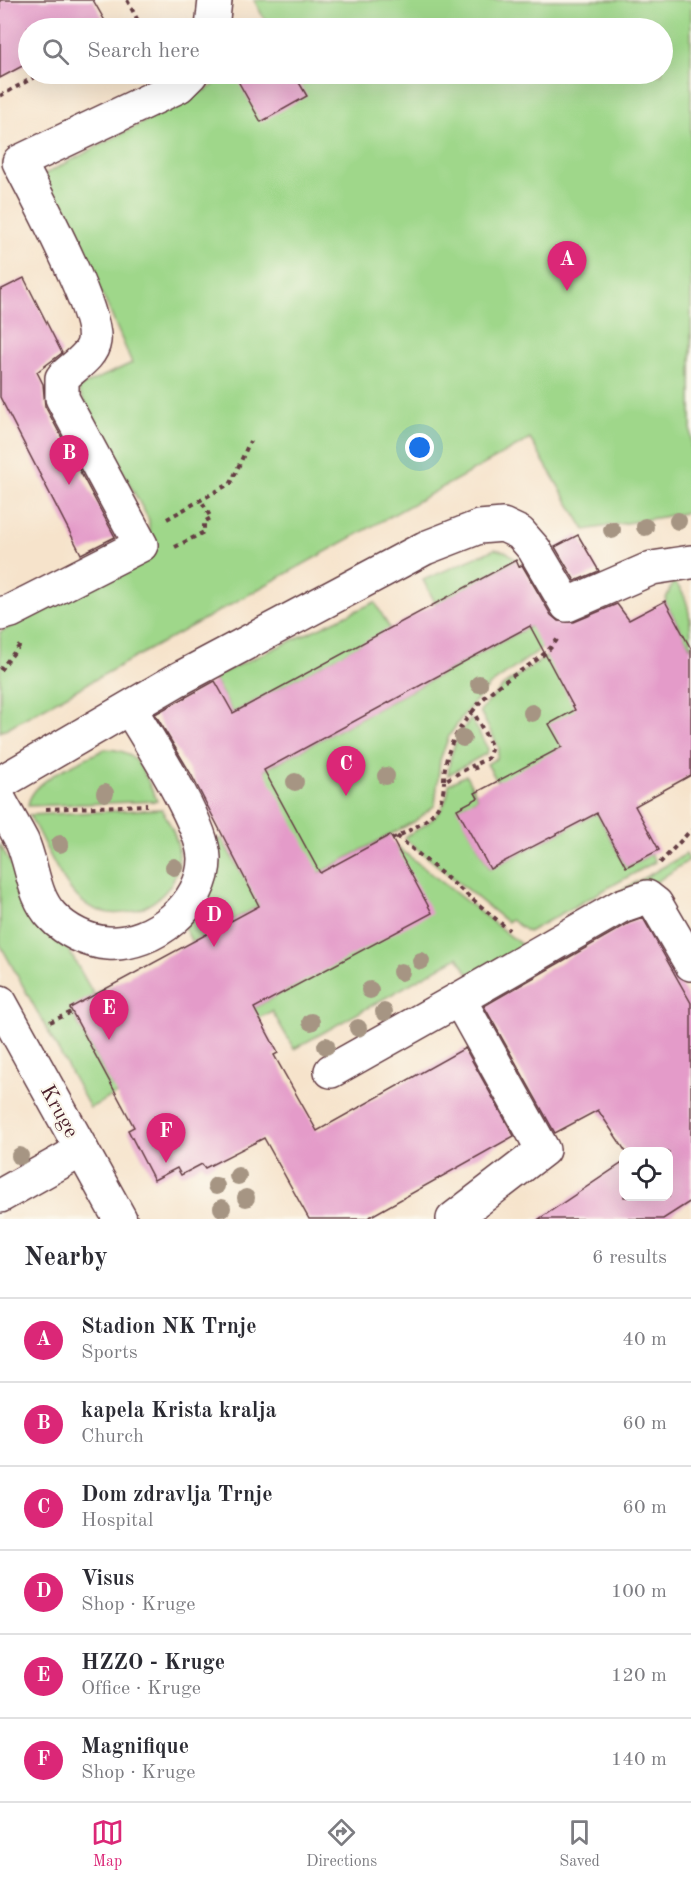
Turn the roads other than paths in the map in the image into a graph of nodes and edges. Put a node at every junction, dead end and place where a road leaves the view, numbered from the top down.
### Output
1 (215, 0) edge
2 (213, 18) edge
3 (181, 84) edge
4 (691, 562) edge
5 (0, 614) edge
6 (130, 709) junction
7 (0, 783) edge
8 (0, 801) edge
9 (691, 964) edge
10 (459, 999) junction
11 (0, 1002) edge
12 (331, 1071) dead end
13 (82, 1150) junction
14 (0, 1196) edge
15 (120, 1219) edge
16 (453, 1219) edge

1 - 2 street
3 - 5 street
4 - 6 street
6 - 7 street
6 - 8 street
9 - 10 street
10 - 12 street
10 - 16 street
11 - 13 street, Kruge
13 - 14 street
13 - 15 street, Kruge

